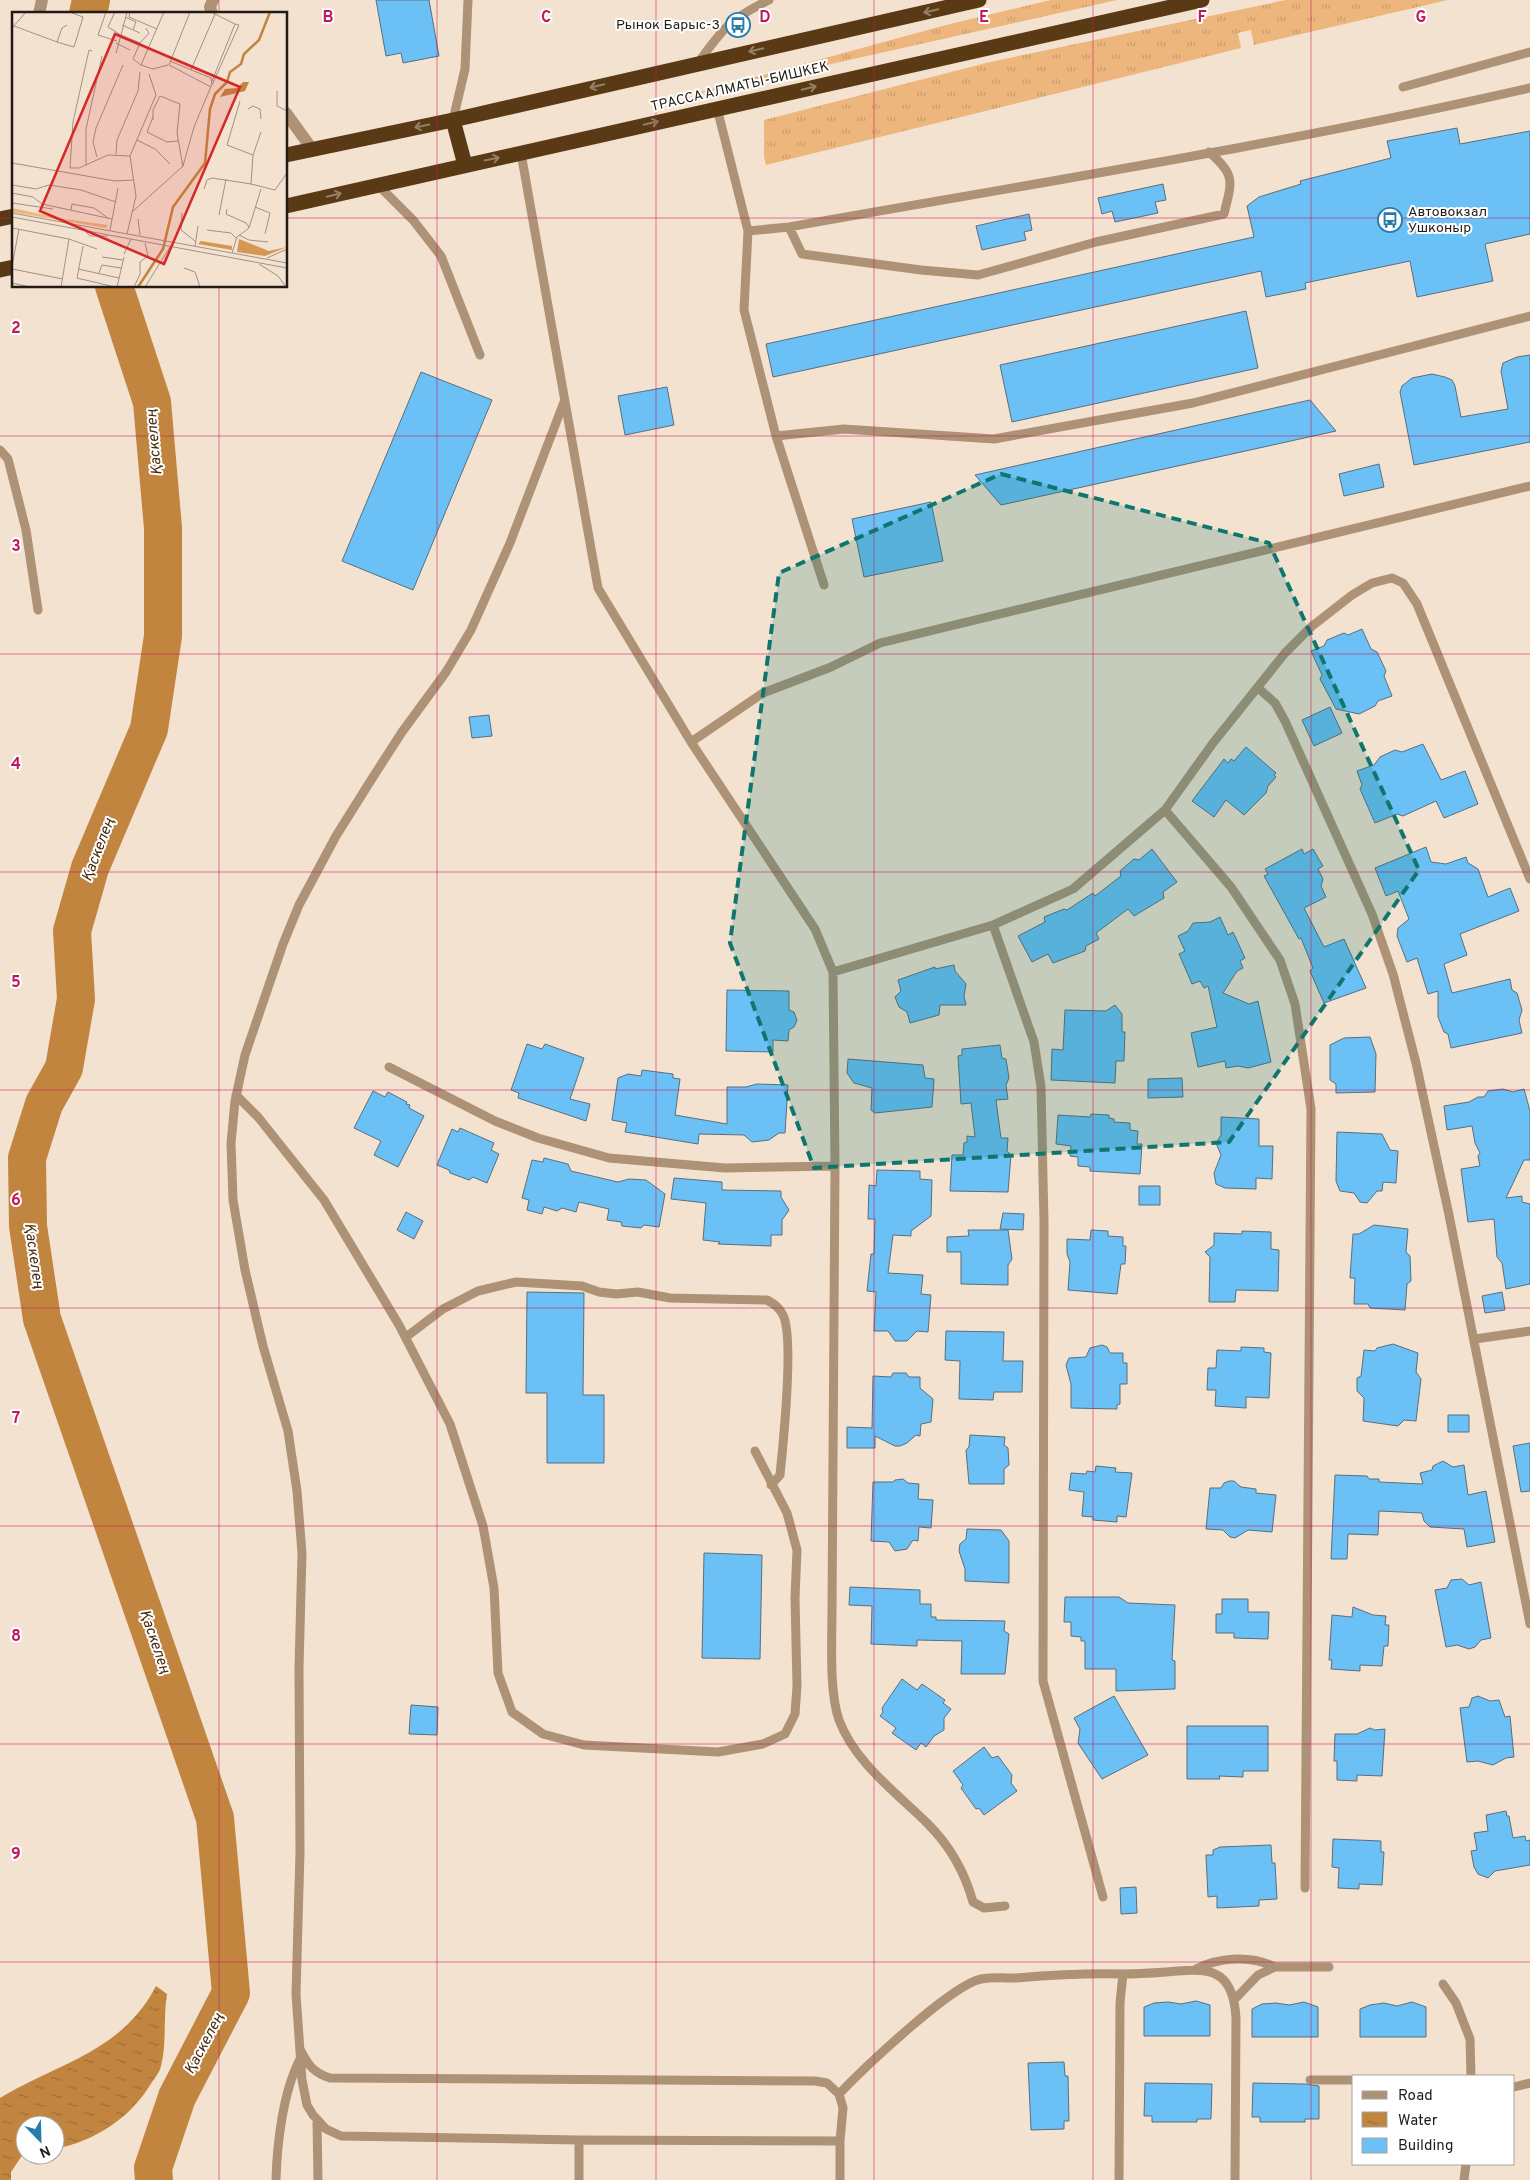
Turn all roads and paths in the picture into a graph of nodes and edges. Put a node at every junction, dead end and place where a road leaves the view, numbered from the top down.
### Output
1 (213, 0) edge
2 (468, 0) edge
3 (769, 0) edge
4 (1202, 0) edge
5 (972, 1) edge
6 (211, 12) edge
7 (1530, 52) edge
8 (698, 63) junction
9 (1403, 87) dead end
10 (1530, 88) edge
11 (718, 108) junction
12 (288, 116) edge
13 (453, 120) junction
14 (312, 149) junction
15 (1209, 152) junction
16 (521, 153) junction
17 (288, 155) edge
18 (464, 165) junction
19 (378, 185) junction
20 (288, 206) edge
21 (789, 227) junction
22 (748, 231) junction
23 (1530, 316) edge
24 (480, 355) dead end
25 (564, 402) junction
26 (776, 436) junction
27 (0, 450) edge
28 (1530, 486) edge
29 (824, 585) dead end
30 (38, 610) dead end
31 (1258, 688) junction
32 (690, 742) junction
33 (1165, 810) junction
34 (1530, 879) edge
35 (993, 925) junction
36 (833, 972) junction
37 (389, 1067) dead end
38 (236, 1095) junction
39 (835, 1166) junction
40 (1530, 1331) edge
41 (406, 1337) junction
42 (1475, 1339) junction
43 (755, 1451) dead end
44 (771, 1485) junction
45 (1530, 1624) edge
46 (1305, 1888) dead end
47 (1103, 1897) dead end
48 (1005, 1906) dead end
49 (1275, 1967) junction
50 (1329, 1967) dead end
51 (1195, 1969) junction
52 (1123, 1974) junction
53 (1443, 1984) dead end
54 (1235, 1998) junction
55 (300, 2054) junction
56 (1471, 2075) edge
57 (1310, 2080) dead end
58 (1352, 2080) edge
59 (1515, 2083) edge
60 (1529, 2083) edge
61 (1515, 2087) edge
62 (839, 2094) junction
63 (317, 2120) junction
64 (579, 2140) junction
65 (840, 2141) junction
66 (1466, 2165) edge
67 (276, 2180) edge
68 (318, 2180) edge
69 (579, 2180) edge
70 (840, 2180) edge
71 (1119, 2180) edge
72 (1235, 2180) edge
73 (1464, 2180) edge

1 - 6 street
2 - 13 lane
3 - 8 lane
11 -> 4 highway, ТРАССА АЛМАТЫ-БИШКЕК
5 -> 8 highway
7 - 9 lane
8 -> 13 highway
10 - 15 lane
16 -> 11 highway, ТРАССА АЛМАТЫ-БИШКЕК
11 - 22 lane
12 - 14 street
13 -> 14 highway
13 - 18 highway
14 - 17 highway
15 - 21 lane
15 - 21 lane
18 -> 16 highway, ТРАССА АЛМАТЫ-БИШКЕК
16 - 25 lane
18 - 19 highway, ТРАССА АЛМАТЫ-БИШКЕК
20 -> 19 highway, ТРАССА АЛМАТЫ-БИШКЕК
19 - 24 lane
21 - 22 lane
22 - 26 lane
23 - 26 lane
25 - 32 lane
25 - 38 lane
26 - 29 lane
27 - 30 lane
28 - 32 lane
31 - 33 lane
31 - 34 lane
31 - 42 lane
32 - 36 lane
33 - 35 lane
33 - 46 lane
35 - 36 lane
35 - 47 lane
36 - 39 lane
37 - 39 lane
38 - 41 lane
38 - 55 lane
39 - 48 lane
40 - 42 lane
41 - 44 lane
41 - 44 lane
42 - 45 lane
43 - 44 lane
49 - 50 lane
49 - 51 lane
49 - 54 lane
51 - 52 lane
51 - 54 lane
52 - 62 lane
52 - 71 lane
53 - 56 lane
54 - 72 lane
55 - 62 lane
55 - 63 lane
55 - 67 lane
57 - 58 lane
59 - 60 lane
60 - 61 lane
62 - 65 lane
63 - 64 lane
63 - 68 lane
64 - 65 lane
64 - 69 lane
65 - 70 lane
66 - 73 lane

